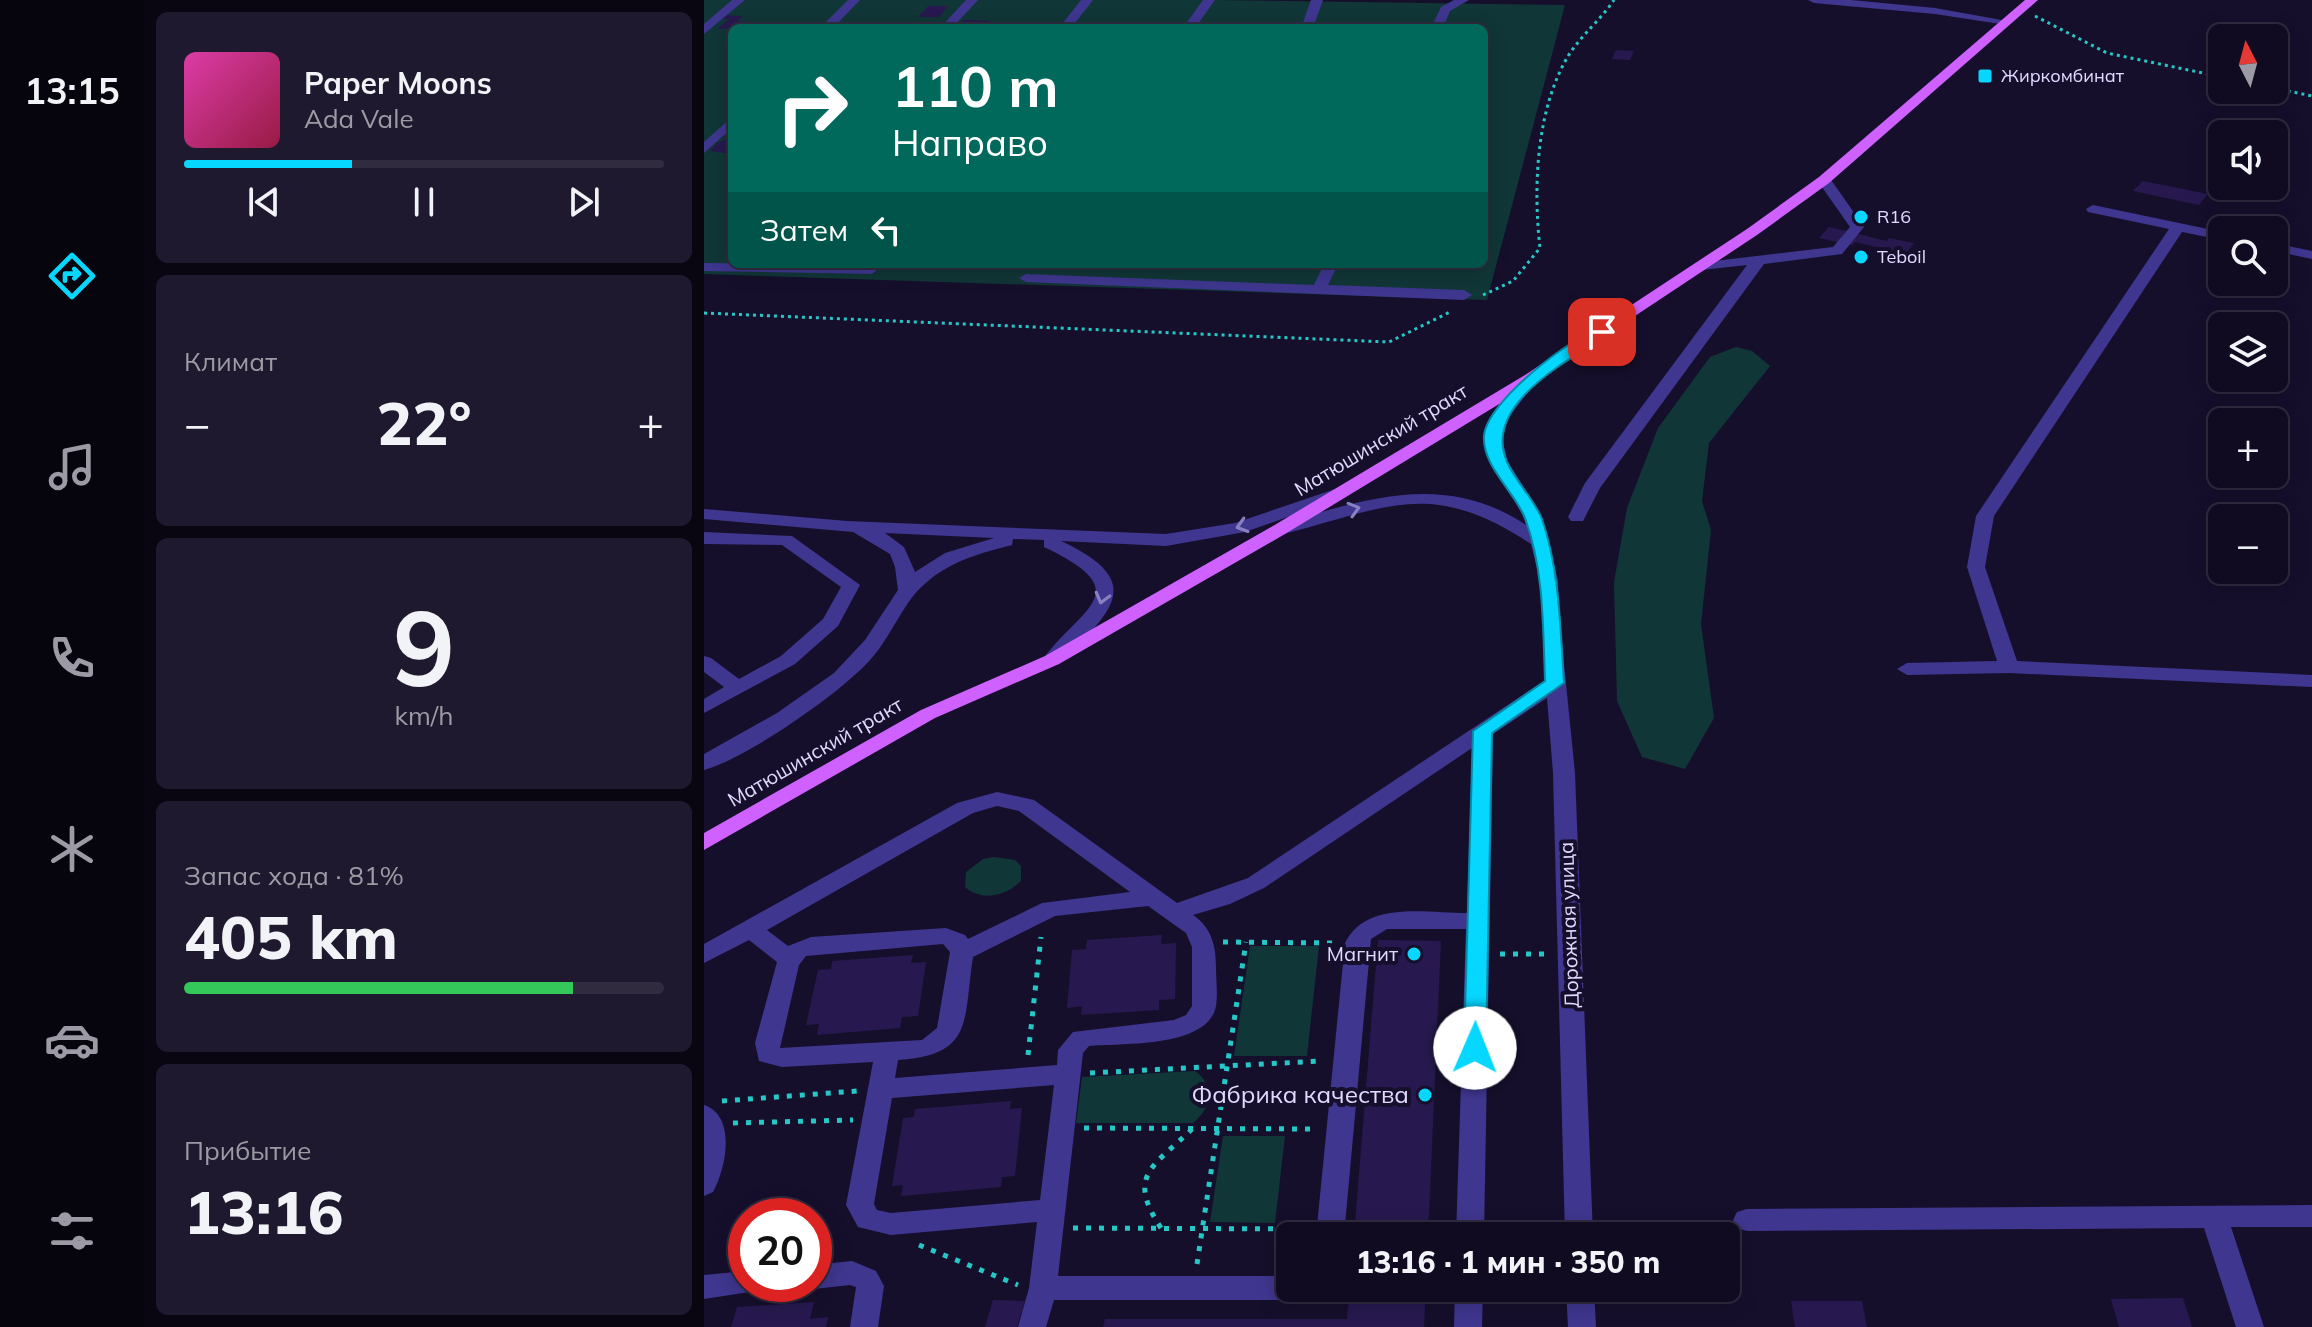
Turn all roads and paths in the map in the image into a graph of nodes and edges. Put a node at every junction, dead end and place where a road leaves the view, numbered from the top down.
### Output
1 (739, 0) edge
2 (854, 0) edge
3 (972, 0) edge
4 (1087, 0) edge
5 (1209, 0) edge
6 (1317, 0) edge
7 (1463, 0) edge
8 (1814, 0) edge
9 (2032, 0) edge
10 (2022, 9) junction
11 (2007, 22) junction
12 (830, 24) edge
13 (950, 24) edge
14 (1068, 24) edge
15 (1192, 24) edge
16 (1308, 24) edge
17 (1439, 24) edge
18 (704, 30) edge
19 (2208, 74) edge
20 (2288, 91) edge
21 (2312, 96) edge
22 (728, 125) edge
23 (704, 149) edge
24 (1824, 180) junction
25 (2093, 209) dead end
26 (2178, 227) junction
27 (2208, 233) edge
28 (2288, 250) edge
29 (2312, 255) edge
30 (1759, 260) junction
31 (728, 264) edge
32 (1702, 266) junction
33 (704, 267) edge
34 (824, 268) edge
35 (874, 268) edge
36 (1032, 268) edge
37 (1188, 268) edge
38 (1329, 268) edge
39 (1180, 284) junction
40 (1319, 289) junction
41 (1464, 295) dead end
42 (1531, 378) junction
43 (1342, 492) junction
44 (704, 514) edge
45 (1577, 517) dead end
46 (847, 526) junction
47 (1279, 530) junction
48 (1033, 536) junction
49 (704, 538) edge
50 (1538, 541) junction
51 (907, 590) junction
52 (1052, 660) junction
53 (704, 662) edge
54 (2009, 667) junction
55 (1907, 669) dead end
56 (2312, 681) edge
57 (1555, 683) junction
58 (738, 688) junction
59 (704, 707) edge
60 (1483, 731) junction
61 (704, 763) edge
62 (704, 843) edge
63 (1155, 897) junction
64 (1043, 911) junction
65 (1175, 912) junction
66 (1478, 921) junction
67 (751, 929) junction
68 (1203, 942) junction
69 (1246, 942) junction
70 (1357, 943) junction
71 (962, 952) junction
72 (1477, 954) junction
73 (1570, 954) junction
74 (704, 955) edge
75 (789, 959) junction
76 (887, 1052) junction
77 (1346, 1060) junction
78 (1227, 1066) junction
79 (1068, 1074) junction
80 (1026, 1078) junction
81 (881, 1089) junction
82 (711, 1114) edge
83 (875, 1120) junction
84 (1062, 1127) junction
85 (1193, 1128) junction
86 (1218, 1128) junction
87 (1340, 1129) junction
88 (704, 1185) edge
89 (2312, 1216) edge
90 (2214, 1217) junction
91 (1051, 1219) junction
92 (1747, 1220) dead end
93 (917, 1222) junction
94 (1331, 1222) edge
95 (1470, 1222) edge
96 (1579, 1222) edge
97 (1161, 1228) junction
98 (1202, 1228) junction
99 (1276, 1230) edge
100 (832, 1275) edge
101 (728, 1285) edge
102 (704, 1287) edge
103 (1193, 1288) junction
104 (1276, 1288) edge
105 (1043, 1291) junction
106 (1469, 1302) edge
107 (1581, 1302) edge
108 (864, 1327) edge
109 (1032, 1327) edge
110 (1468, 1327) edge
111 (1582, 1327) edge
112 (2250, 1327) edge

1 - 18 street
2 - 12 street
3 - 13 street
4 - 14 street
5 - 15 street
6 - 16 street
7 - 17 street
8 - 11 street
9 - 10 main road, Матюшинский тракт
10 - 11 main road, Матюшинский тракт
10 - 19 path
11 - 24 main road, Матюшинский тракт
20 - 21 path
22 - 23 street
24 - 30 street
24 - 32 main road, Матюшинский тракт
25 - 26 street
26 - 27 street
26 - 54 street
28 - 29 street
30 - 32 street
30 - 45 street
31 - 33 street
32 - 42 main road, Матюшинский тракт
34 - 35 street
36 - 39 street
37 - 39 street
38 - 40 street
39 - 40 street
40 - 41 street
42 - 43 main road, Матюшинский тракт
42 - 50 street, Дорожная улица
43 - 47 main road, Матюшинский тракт
43 -> 48 street
44 - 46 street
46 - 48 street
46 - 51 street
47 -> 50 street
47 - 52 main road, Матюшинский тракт
48 - 51 street
48 -> 52 street
49 - 58 street
50 - 57 street, Дорожная улица
51 - 61 street
52 - 62 main road, Матюшинский тракт
53 - 58 street
54 - 55 street
54 - 56 street
57 - 60 street
57 - 73 street, Дорожная улица
58 - 59 street
60 - 65 street
60 - 66 street
63 - 64 street
63 - 65 street
63 - 67 street
64 - 71 street
64 - 80 path
65 - 68 street
66 - 70 street
66 - 72 street
67 - 74 street
67 - 75 street
68 - 69 path
68 - 79 street
69 - 70 path
69 - 78 path
70 - 77 street
71 - 75 street
71 - 76 street
72 - 73 path
72 - 95 street
73 - 96 street, Дорожная улица
75 - 76 street
76 - 81 street
77 - 78 path
77 - 87 street
78 - 79 path
78 - 86 path
79 - 80 street
79 - 84 street
80 - 81 street
81 - 82 path
81 - 83 street
82 - 83 path
82 - 88 street
83 - 93 street
84 - 85 path
84 - 91 street
85 - 86 path
85 - 97 path
86 - 87 path
86 - 98 path
87 - 94 street
89 - 90 street
90 - 92 street
90 - 112 street
91 - 93 street
91 - 97 path
91 - 105 street
93 - 105 path
97 - 98 path
98 - 99 path
98 - 103 path
100 - 108 street
101 - 102 street
103 - 104 street
103 - 105 street
105 - 109 street
106 - 110 street
107 - 111 street

